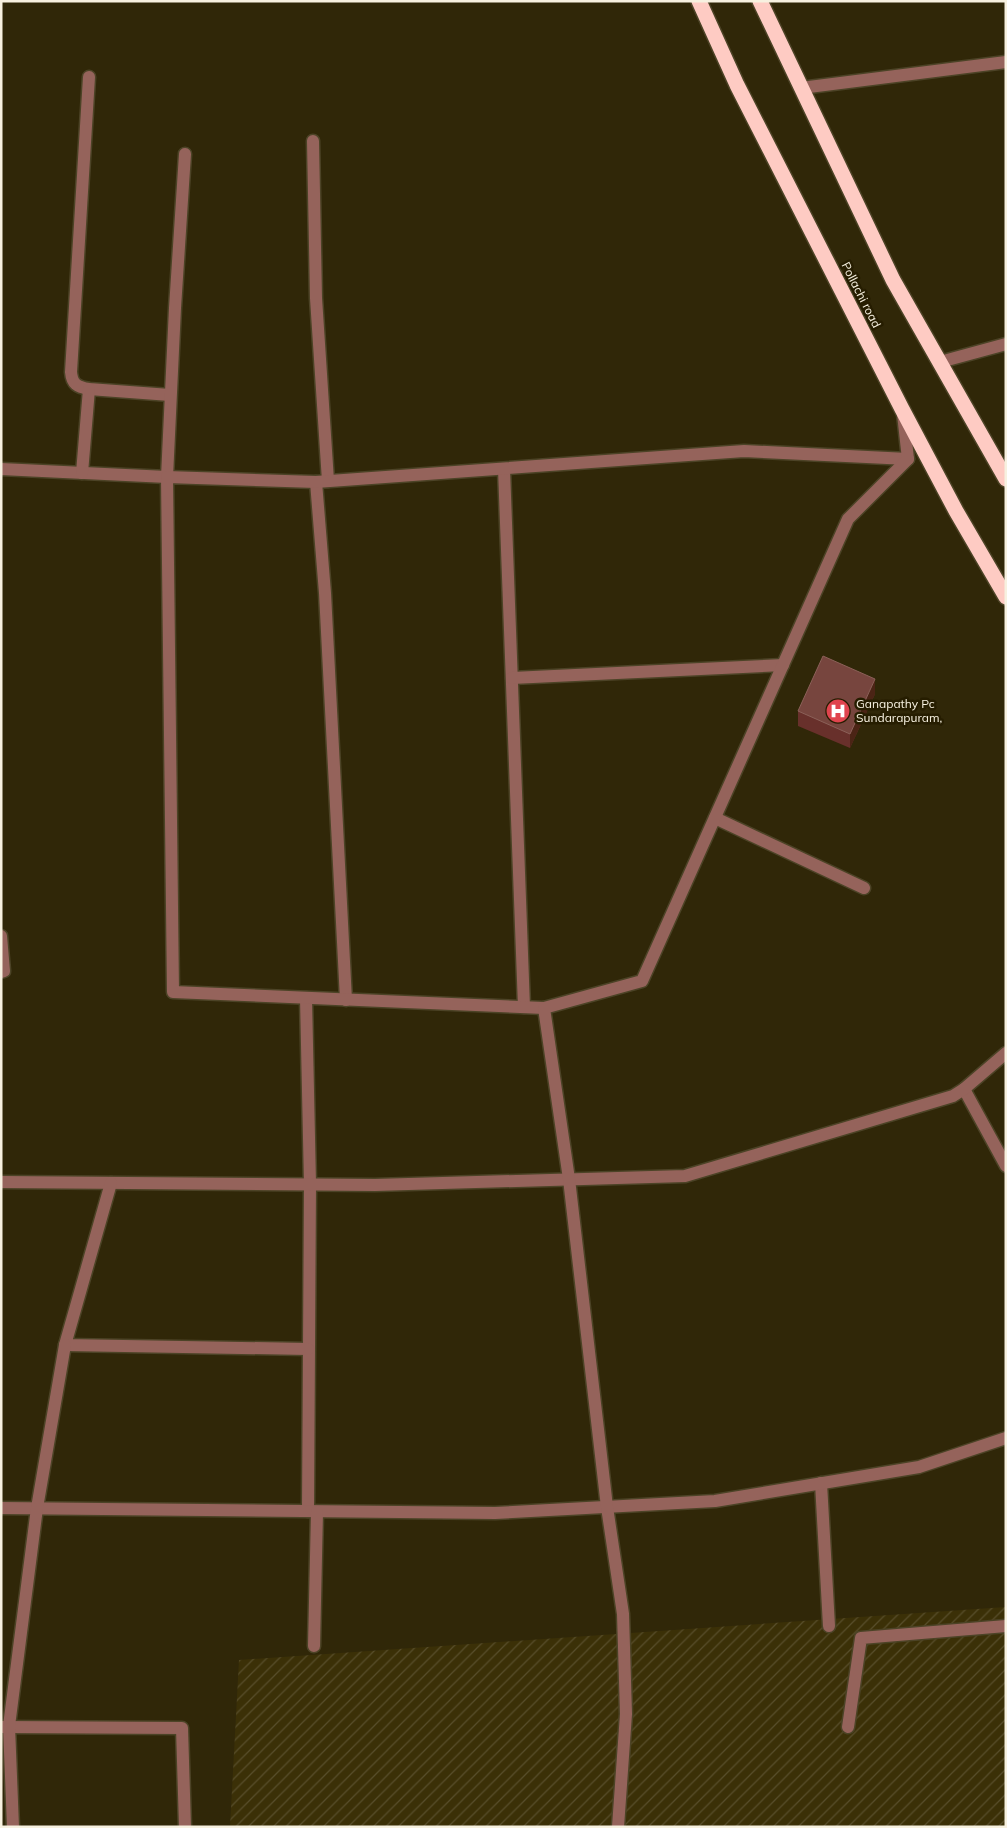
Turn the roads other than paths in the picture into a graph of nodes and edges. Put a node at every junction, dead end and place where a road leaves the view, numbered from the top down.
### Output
1 (699, 1) edge
2 (760, 1) edge
3 (1006, 62) edge
4 (89, 77) dead end
5 (801, 88) junction
6 (313, 141) dead end
7 (185, 154) dead end
8 (1006, 344) edge
9 (940, 362) junction
10 (89, 389) junction
11 (170, 395) junction
12 (902, 409) junction
13 (908, 459) junction
14 (504, 468) junction
15 (1, 469) edge
16 (82, 473) junction
17 (167, 477) junction
18 (1006, 479) edge
19 (322, 482) junction
20 (1006, 597) edge
21 (783, 665) junction
22 (512, 678) junction
23 (715, 818) junction
24 (864, 888) dead end
25 (1, 936) edge
26 (1, 972) edge
27 (306, 998) junction
28 (346, 1000) junction
29 (524, 1007) junction
30 (544, 1008) junction
31 (1006, 1053) edge
32 (964, 1089) junction
33 (1006, 1166) edge
34 (569, 1179) junction
35 (1, 1182) edge
36 (111, 1183) junction
37 (310, 1184) junction
38 (65, 1345) junction
39 (308, 1349) junction
40 (1006, 1438) edge
41 (821, 1483) junction
42 (607, 1507) junction
43 (1, 1508) edge
44 (37, 1508) junction
45 (313, 1511) junction
46 (830, 1626) dead end
47 (1006, 1626) edge
48 (314, 1646) dead end
49 (5, 1726) edge
50 (848, 1727) dead end
51 (13, 1827) edge
52 (185, 1827) edge
53 (618, 1827) edge

1 - 12 highway, Pollachi road
2 - 5 highway
3 - 5 street
4 - 10 street
5 - 9 highway
6 - 19 street
7 - 11 street
8 - 9 street
9 - 18 highway
10 - 11 street
10 - 16 street
11 - 17 street
12 - 13 street
12 - 20 highway, Pollachi road
13 - 14 street
13 - 21 street
14 - 19 street
14 - 22 street
15 - 16 street
16 - 17 street
17 - 19 street
17 - 27 street
19 - 28 street
21 - 22 street
21 - 23 street
22 - 29 street
23 - 24 street
23 - 30 street
25 - 26 street
27 - 28 street
27 - 37 street
28 - 29 street
29 - 30 street
30 - 34 street
31 - 32 street
32 - 33 street
32 - 34 street
34 - 37 street
34 - 42 street
35 - 36 street
36 - 37 street
36 - 38 street
37 - 39 street
38 - 39 street
38 - 44 street
39 - 45 street
40 - 41 street
41 - 42 street
41 - 46 street
42 - 45 street
42 - 53 street
43 - 44 street
44 - 45 street
44 - 49 street
45 - 48 street
47 - 50 street
49 - 51 street
49 - 52 street

